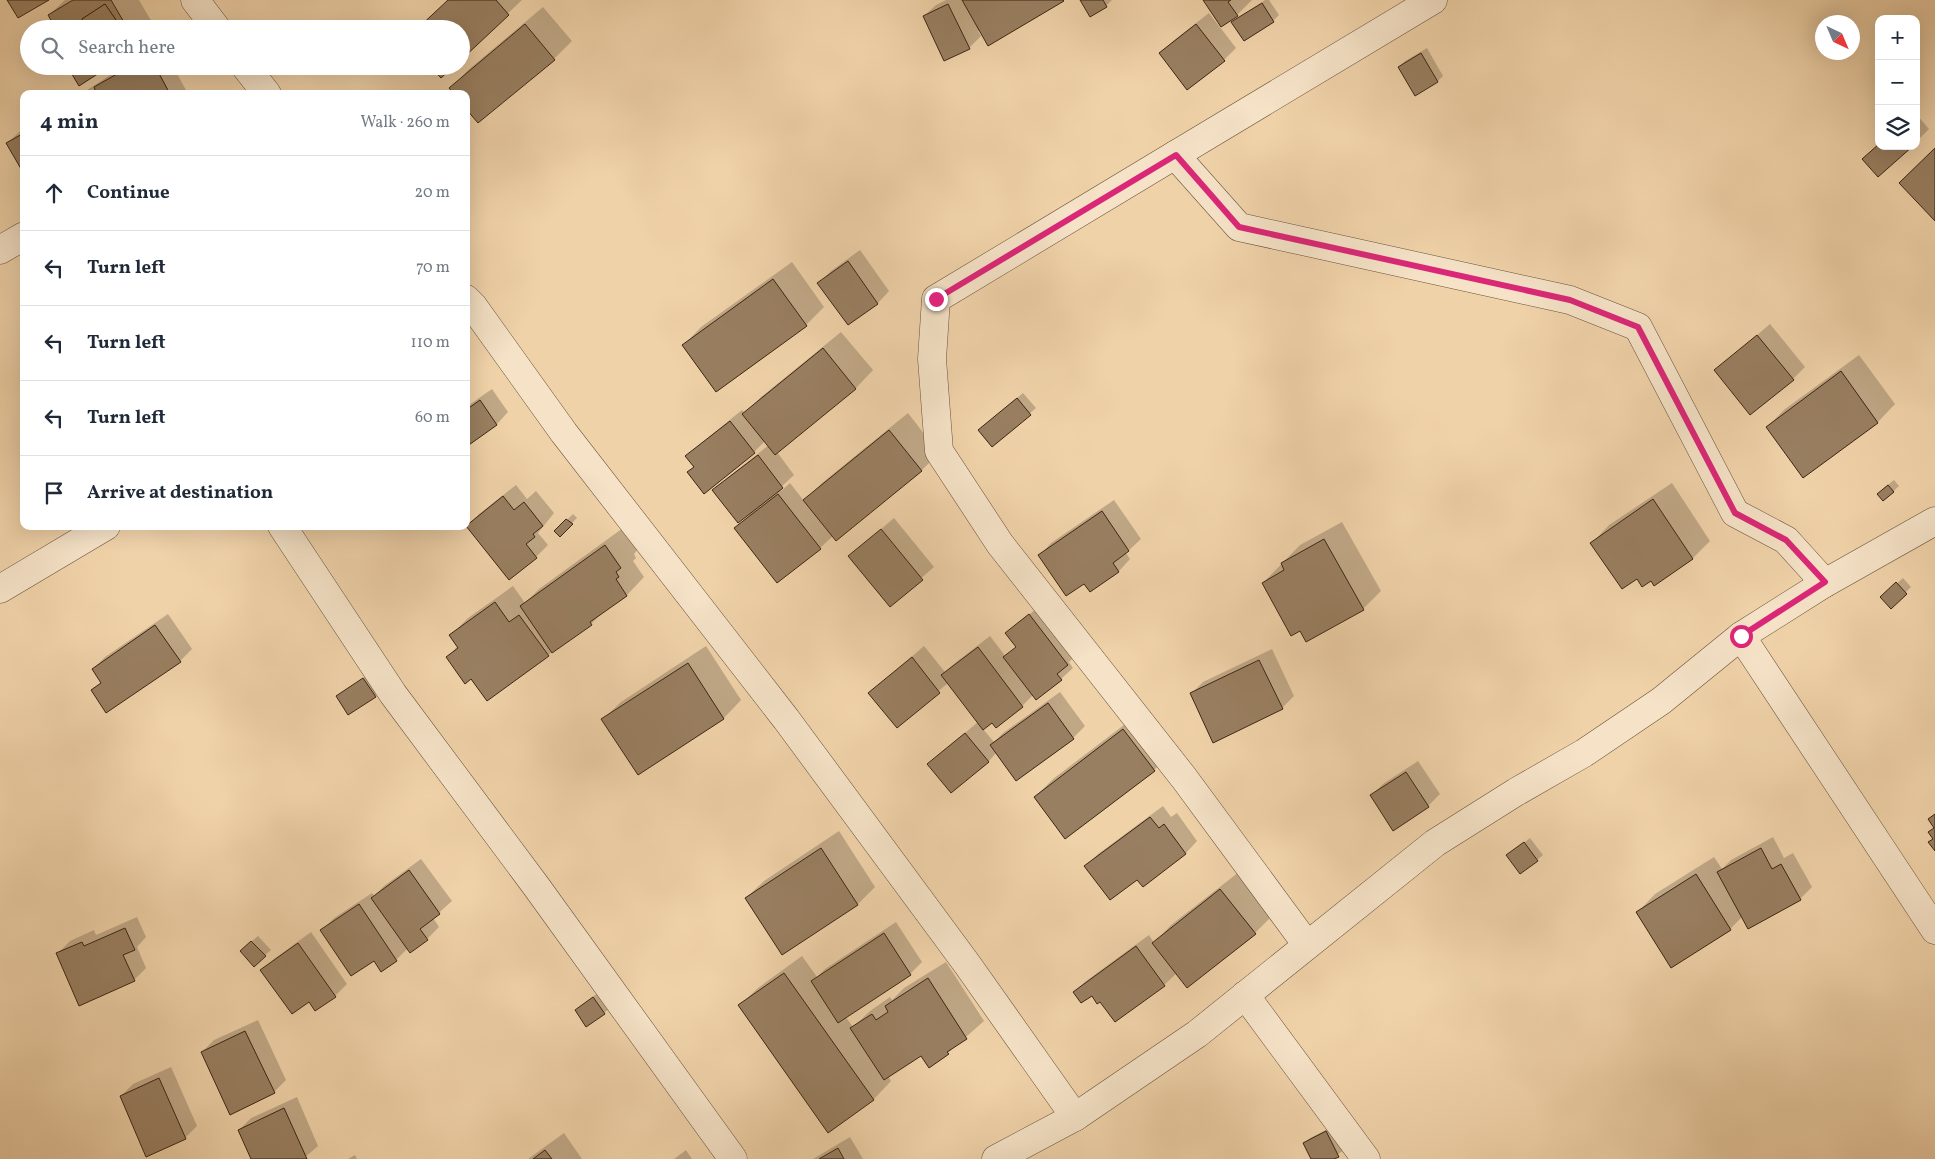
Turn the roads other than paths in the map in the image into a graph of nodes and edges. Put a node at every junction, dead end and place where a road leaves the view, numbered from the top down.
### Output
1 (195, 0) edge
2 (1433, 0) edge
3 (210, 20) edge
4 (252, 75) edge
5 (262, 90) edge
6 (1176, 155) junction
7 (20, 238) edge
8 (0, 250) edge
9 (470, 306) edge
10 (1935, 521) edge
11 (99, 530) edge
12 (285, 530) edge
13 (1825, 582) junction
14 (0, 589) edge
15 (1741, 636) junction
16 (1935, 930) edge
17 (1307, 945) junction
18 (1245, 995) junction
19 (1075, 1117) junction
20 (734, 1159) edge
21 (996, 1159) edge
22 (1366, 1159) edge

1 - 3 street
2 - 6 street
4 - 5 street
6 - 13 street
6 - 17 street
7 - 8 street
9 - 19 street
10 - 13 street
11 - 14 street
12 - 20 street
13 - 15 street
15 - 16 street
15 - 17 street
17 - 18 street
18 - 19 street
18 - 22 street
19 - 21 street

